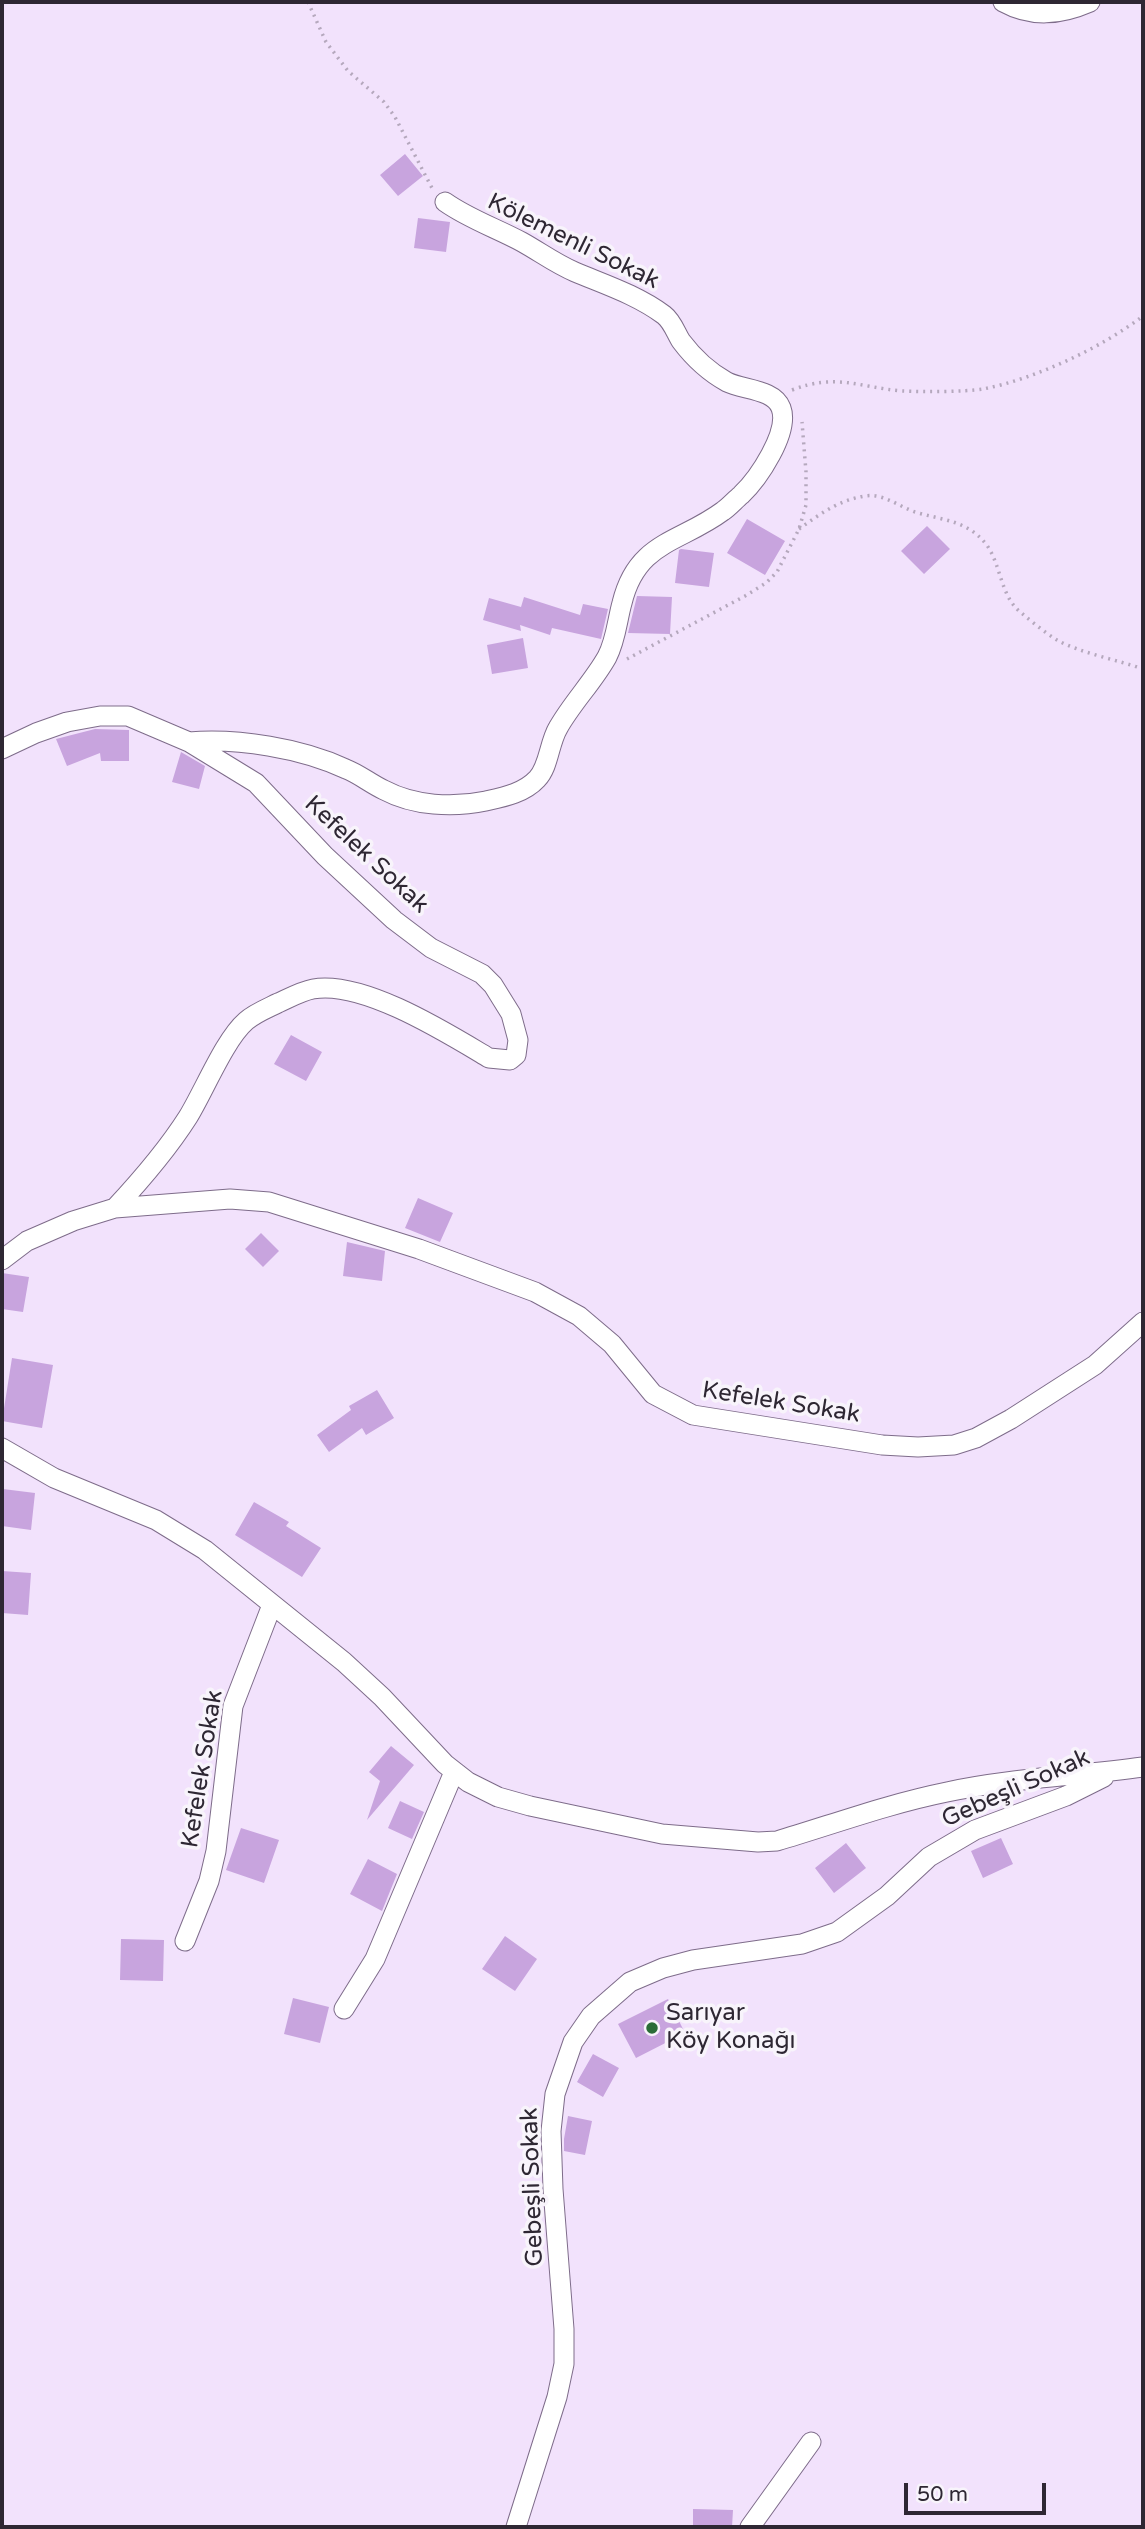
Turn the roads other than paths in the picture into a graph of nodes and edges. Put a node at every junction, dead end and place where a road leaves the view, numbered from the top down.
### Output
1 (1003, 2) edge
2 (1090, 2) edge
3 (445, 202) road end
4 (189, 742) junction
5 (2, 749) edge
6 (115, 1208) junction
7 (2, 1260) edge
8 (1143, 1322) edge
9 (2, 1448) edge
10 (272, 1605) junction
11 (1143, 1767) edge
12 (1114, 1771) junction
13 (454, 1772) junction
14 (186, 1941) dead end
15 (344, 2009) dead end
16 (811, 2442) dead end
17 (516, 2527) edge
18 (750, 2527) edge

1 - 2 street
3 - 4 street, Kölemenli Sokak
4 - 5 street, Kefelek Sokak
4 - 6 street, Kefelek Sokak
6 - 7 street, Kefelek Sokak
6 - 8 street, Kefelek Sokak
9 - 10 street
10 - 13 street
10 - 14 street, Kefelek Sokak
11 - 12 street
12 - 13 street
12 - 17 street, Gebeşli Sokak
13 - 15 street
16 - 18 street

